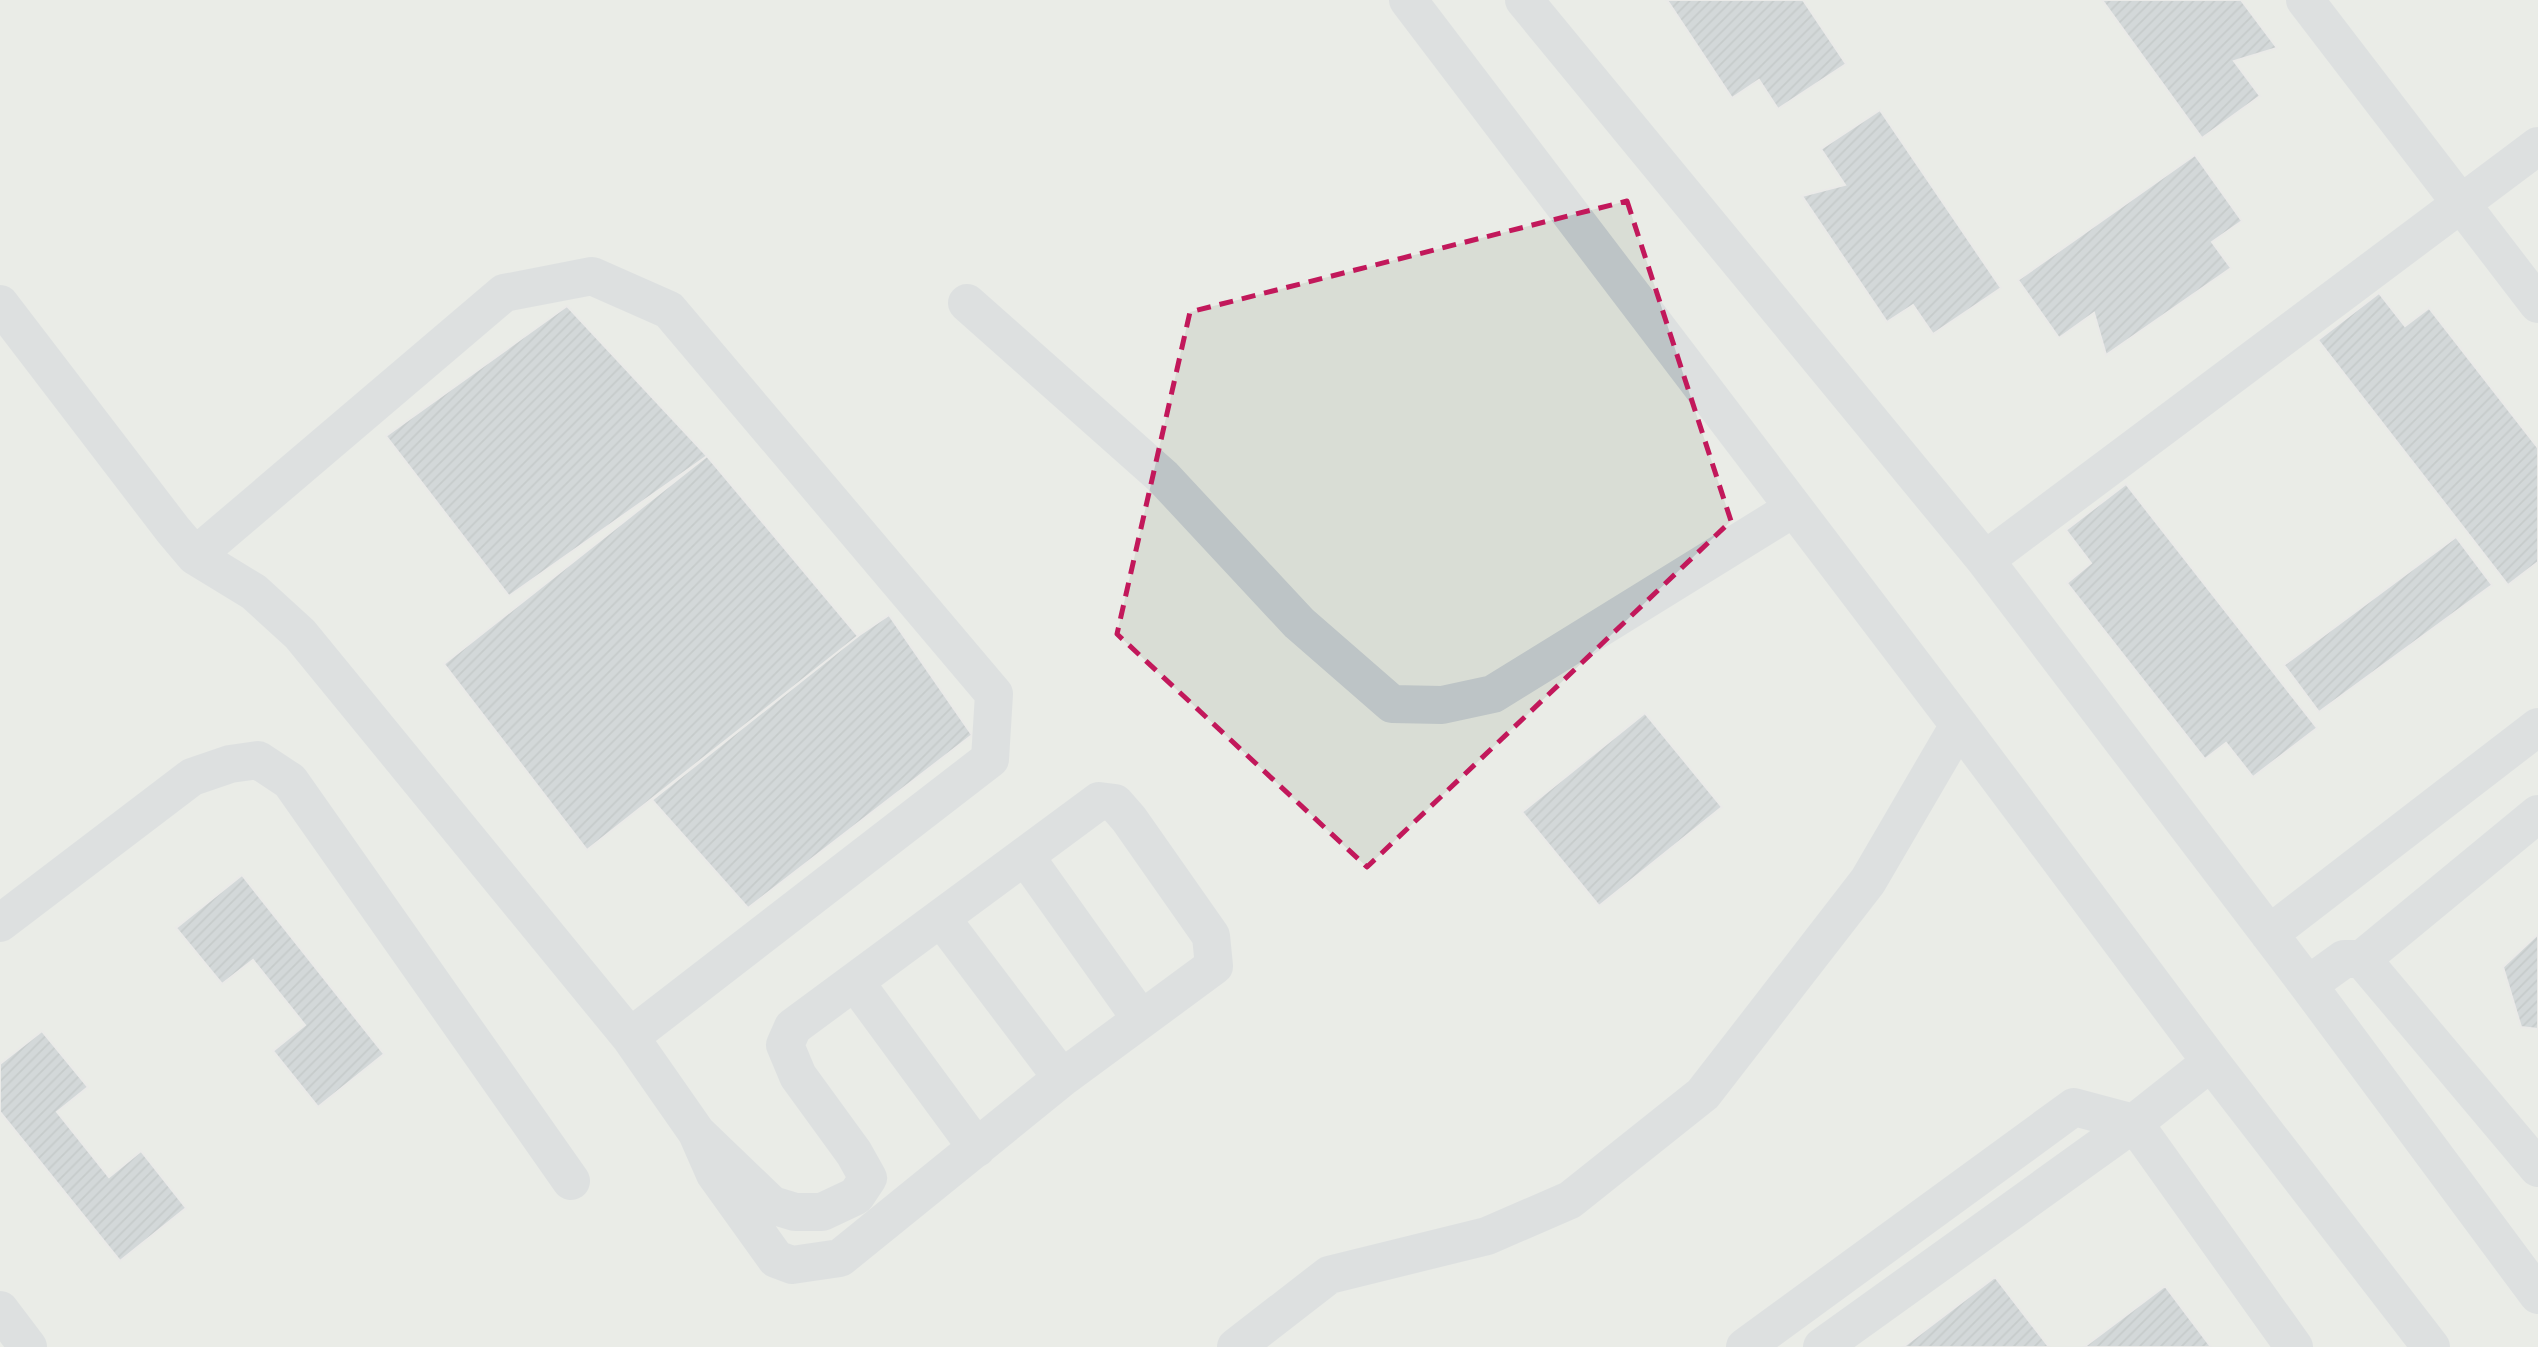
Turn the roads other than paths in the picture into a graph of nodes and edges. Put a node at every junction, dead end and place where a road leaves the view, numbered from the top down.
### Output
1 (1408, 0) edge
2 (1524, 0) edge
3 (2305, 0) edge
4 (2538, 146) edge
5 (2461, 204) junction
6 (967, 303) dead end
7 (0, 304) edge
8 (2538, 304) edge
9 (1794, 508) junction
10 (195, 556) junction
11 (1985, 560) junction
12 (1959, 725) junction
13 (2538, 727) edge
14 (2538, 814) edge
15 (1025, 856) junction
16 (941, 918) junction
17 (0, 923) edge
18 (2269, 934) junction
19 (2362, 959) junction
20 (855, 982) junction
21 (2308, 985) junction
22 (1142, 1019) junction
23 (630, 1037) junction
24 (2211, 1062) junction
25 (1062, 1078) junction
26 (2134, 1123) junction
27 (696, 1133) junction
28 (977, 1148) junction
29 (2538, 1168) edge
30 (571, 1181) dead end
31 (2538, 1295) edge
32 (0, 1311) edge
33 (28, 1347) edge
34 (1236, 1347) edge
35 (1745, 1347) edge
36 (1822, 1347) edge
37 (2294, 1347) edge
38 (2431, 1347) edge

1 - 9 street
2 - 11 street
3 - 5 street
4 - 5 street
5 - 8 street
5 - 11 street
6 - 9 street
7 - 10 street
9 - 12 street
10 - 23 street
10 - 23 street
11 - 18 street
12 - 24 street
12 - 34 street
13 - 18 street
14 - 19 street
15 - 16 street
15 - 22 street
15 - 22 street
16 - 20 street
16 - 25 street
17 - 30 street
18 - 21 street
19 - 21 street
19 - 29 street
20 - 27 street
20 - 28 street
21 - 31 street
22 - 25 street
23 - 27 street
24 - 26 street
24 - 38 street
25 - 28 street
26 - 35 street
26 - 36 street
26 - 37 street
27 - 28 street
32 - 33 street

